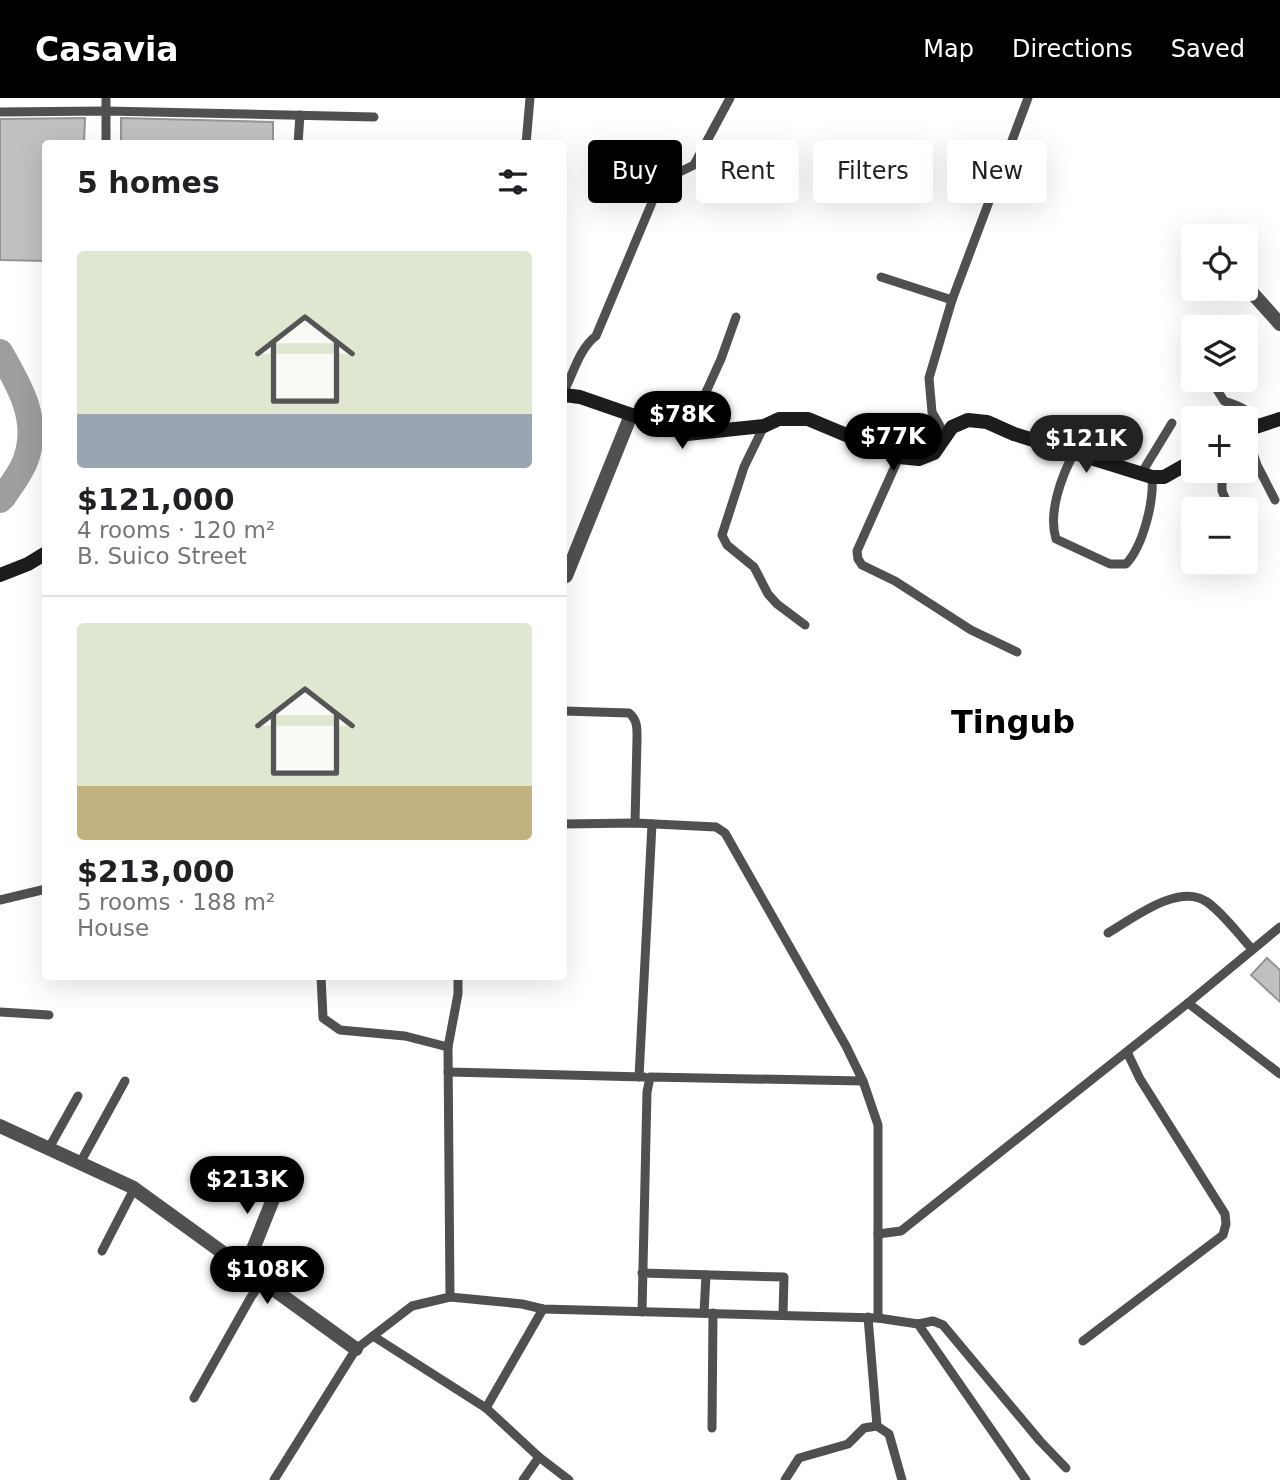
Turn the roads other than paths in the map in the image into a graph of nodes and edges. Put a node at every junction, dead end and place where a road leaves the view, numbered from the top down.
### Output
1 (106, 98) edge
2 (530, 98) edge
3 (730, 98) edge
4 (1028, 98) edge
5 (106, 111) junction
6 (0, 112) edge
7 (300, 115) junction
8 (374, 117) dead end
9 (106, 140) edge
10 (298, 140) edge
11 (526, 140) edge
12 (881, 277) dead end
13 (1258, 299) edge
14 (952, 300) junction
15 (736, 317) dead end
16 (1280, 324) edge
17 (567, 386) edge
18 (1218, 392) edge
19 (567, 394) edge
20 (1240, 406) edge
21 (631, 415) junction
22 (1280, 419) edge
23 (1172, 423) dead end
24 (765, 426) junction
25 (1258, 426) edge
26 (687, 434) junction
27 (945, 435) junction
28 (1074, 453) junction
29 (899, 457) junction
30 (1181, 467) edge
31 (1258, 467) edge
32 (1147, 476) junction
33 (1275, 500) dead end
34 (42, 555) edge
35 (567, 574) edge
36 (0, 575) edge
37 (805, 625) dead end
38 (1017, 652) dead end
39 (567, 711) edge
40 (635, 822) junction
41 (567, 824) edge
42 (652, 824) junction
43 (42, 890) edge
44 (0, 900) edge
45 (1280, 927) edge
46 (1108, 933) dead end
47 (1252, 949) junction
48 (321, 980) edge
49 (458, 980) edge
50 (1188, 1003) junction
51 (0, 1012) edge
52 (49, 1015) dead end
53 (447, 1046) junction
54 (1127, 1052) junction
55 (448, 1072) junction
56 (1280, 1074) edge
57 (645, 1077) junction
58 (863, 1081) junction
59 (125, 1082) dead end
60 (78, 1096) dead end
61 (0, 1126) edge
62 (49, 1148) junction
63 (80, 1163) junction
64 (282, 1177) dead end
65 (134, 1189) junction
66 (878, 1234) junction
67 (102, 1251) dead end
68 (245, 1269) junction
69 (642, 1273) junction
70 (706, 1275) junction
71 (262, 1281) junction
72 (450, 1297) junction
73 (543, 1309) junction
74 (642, 1312) junction
75 (708, 1313) junction
76 (783, 1314) junction
77 (868, 1317) junction
78 (878, 1318) junction
79 (918, 1324) junction
80 (373, 1336) junction
81 (1083, 1341) dead end
82 (356, 1349) junction
83 (194, 1398) dead end
84 (486, 1408) junction
85 (877, 1426) junction
86 (712, 1428) dead end
87 (539, 1457) junction
88 (1066, 1468) dead end
89 (274, 1480) edge
90 (523, 1480) edge
91 (569, 1480) edge
92 (785, 1480) edge
93 (902, 1480) edge
94 (1026, 1480) edge

1 - 5 lane
2 - 11 lane
3 - 17 lane
4 - 14 lane
5 - 6 lane
5 - 7 lane
5 - 9 lane
7 - 8 lane
7 - 10 lane
12 - 14 lane
13 - 16 street
14 - 27 lane
15 - 26 lane
18 - 20 lane
19 - 21 street
21 - 26 street
21 - 35 street
22 - 25 street
23 - 32 lane
24 - 26 street
24 - 29 street
24 - 37 lane
27 - 28 street
27 - 29 street
28 - 32 street
28 - 32 lane
29 - 38 lane
30 - 32 street
31 - 33 lane
34 - 36 street
39 - 40 lane
40 - 41 lane
40 - 42 lane
42 - 57 lane
42 - 58 lane
43 - 44 lane
45 - 47 lane
46 - 47 lane
47 - 50 lane
48 - 53 lane
49 - 53 lane
50 - 54 lane
50 - 56 lane
51 - 52 lane
53 - 55 lane
54 - 66 lane
54 - 81 lane
55 - 57 lane
55 - 72 lane
57 - 58 lane
57 - 69 lane
58 - 66 lane
59 - 63 lane
60 - 62 lane
61 - 62 street
62 - 63 street
63 - 65 street
64 - 68 street
65 - 67 lane
65 - 68 street
66 - 78 lane
68 - 71 street
69 - 70 lane
69 - 74 lane
70 - 75 lane
70 - 76 lane
71 - 82 street
71 - 83 lane
72 - 73 lane
72 - 80 lane
73 - 74 lane
73 - 84 lane
74 - 75 lane
75 - 76 lane
75 - 86 lane
76 - 77 lane
77 - 78 lane
77 - 85 lane
78 - 79 lane
79 - 88 lane
79 - 94 lane
80 - 82 lane
80 - 84 lane
82 - 89 lane
84 - 87 lane
85 - 92 lane
85 - 93 lane
87 - 90 lane
87 - 91 lane

